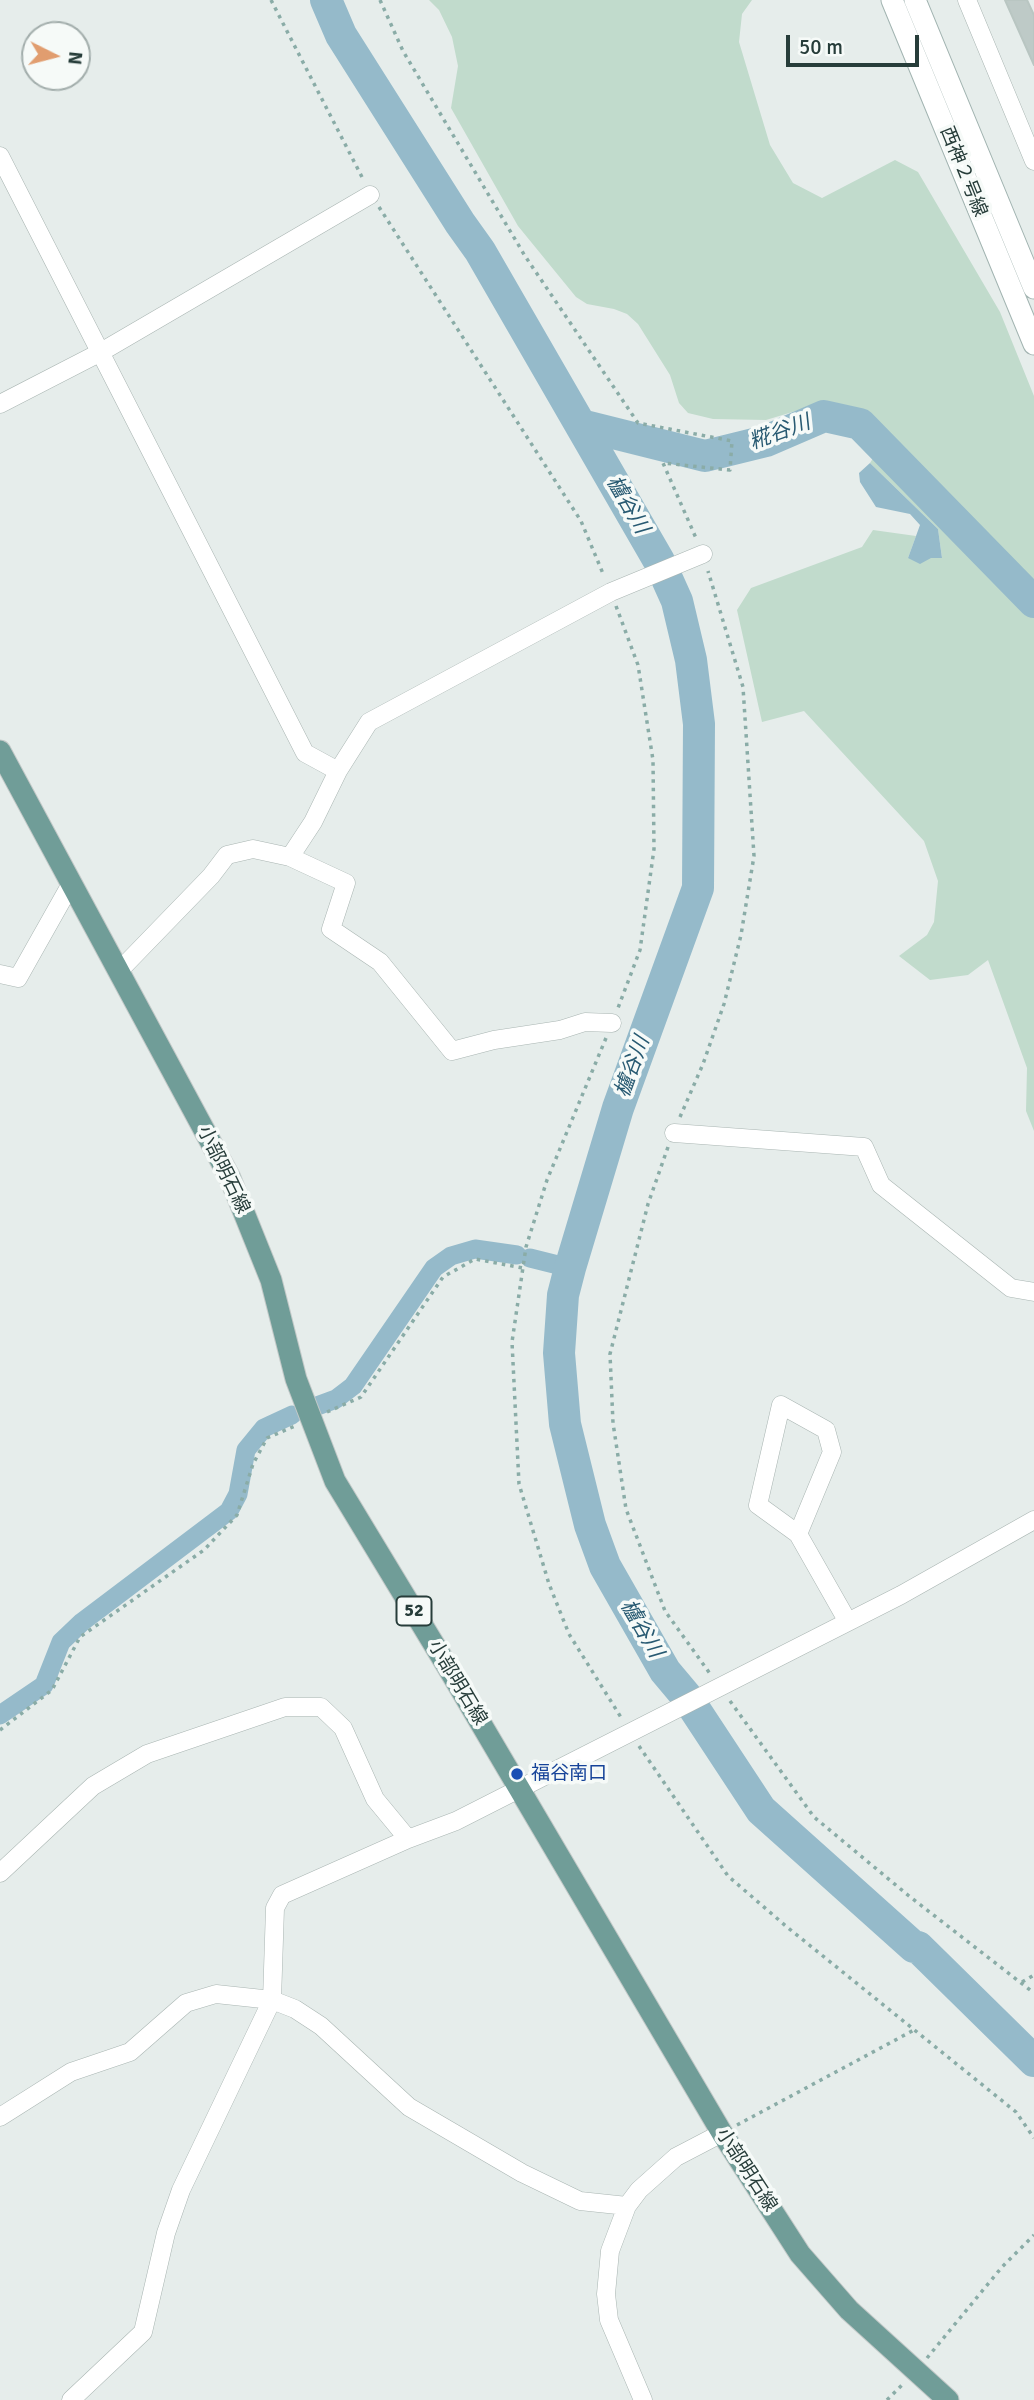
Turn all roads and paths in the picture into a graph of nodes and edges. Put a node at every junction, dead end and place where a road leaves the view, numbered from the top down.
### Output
1 (271, 0) edge
2 (380, 0) edge
3 (892, 0) edge
4 (915, 0) edge
5 (967, 0) edge
6 (0, 156) edge
7 (1034, 161) edge
8 (370, 195) junction
9 (1034, 288) edge
10 (1034, 344) edge
11 (101, 352) junction
12 (0, 404) edge
13 (703, 554) joint
14 (611, 593) junction
15 (0, 751) edge
16 (338, 771) junction
17 (290, 857) junction
18 (71, 884) junction
19 (118, 972) junction
20 (0, 974) edge
21 (612, 1023) junction
22 (674, 1133) dead end
23 (523, 1268) junction
24 (1034, 1292) edge
25 (312, 1419) junction
26 (1034, 1520) edge
27 (798, 1534) junction
28 (848, 1622) junction
29 (717, 1688) junction
30 (0, 1730) edge
31 (634, 1730) junction
32 (519, 1790) junction
33 (408, 1839) junction
34 (0, 1873) edge
35 (1034, 1975) edge
36 (1022, 1982) junction
37 (1034, 1993) edge
38 (272, 2000) junction
39 (914, 2030) junction
40 (0, 2117) edge
41 (722, 2133) junction
42 (1034, 2138) edge
43 (627, 2206) junction
44 (1034, 2235) edge
45 (915, 2372) junction
46 (71, 2400) edge
47 (643, 2400) edge
48 (948, 2400) edge

1 - 8 path
2 - 13 path
3 - 10 street, 西神２号線
4 - 9 street, 西神２号線
5 - 7 street
6 - 11 street
8 - 11 street
8 - 14 path
11 - 12 street
11 - 16 street
13 - 14 street
14 - 16 street
14 - 21 path
15 - 18 main road, 小部明石線 / 52
16 - 17 street
17 - 19 street
17 - 21 street
18 - 19 main road, 小部明石線 / 52
18 - 20 street
19 - 25 main road, 小部明石線 / 52
21 - 23 path
22 - 24 street
23 - 25 path
23 - 31 path
25 - 30 path
25 - 32 main road, 小部明石線 / 52
26 - 28 street
27 - 27 street
27 - 28 street
28 - 29 street
29 - 31 street
29 - 36 path
31 - 32 street
31 - 39 path
32 - 33 street
32 - 41 main road, 小部明石線 / 52
33 - 34 street
33 - 38 street
35 - 36 path
36 - 37 path
38 - 40 street
38 - 43 street
38 - 46 street
39 - 41 path
39 - 42 path
41 - 43 street
41 - 45 main road, 小部明石線 / 52
43 - 47 street
44 - 45 path
45 - 48 main road, 小部明石線 / 52

